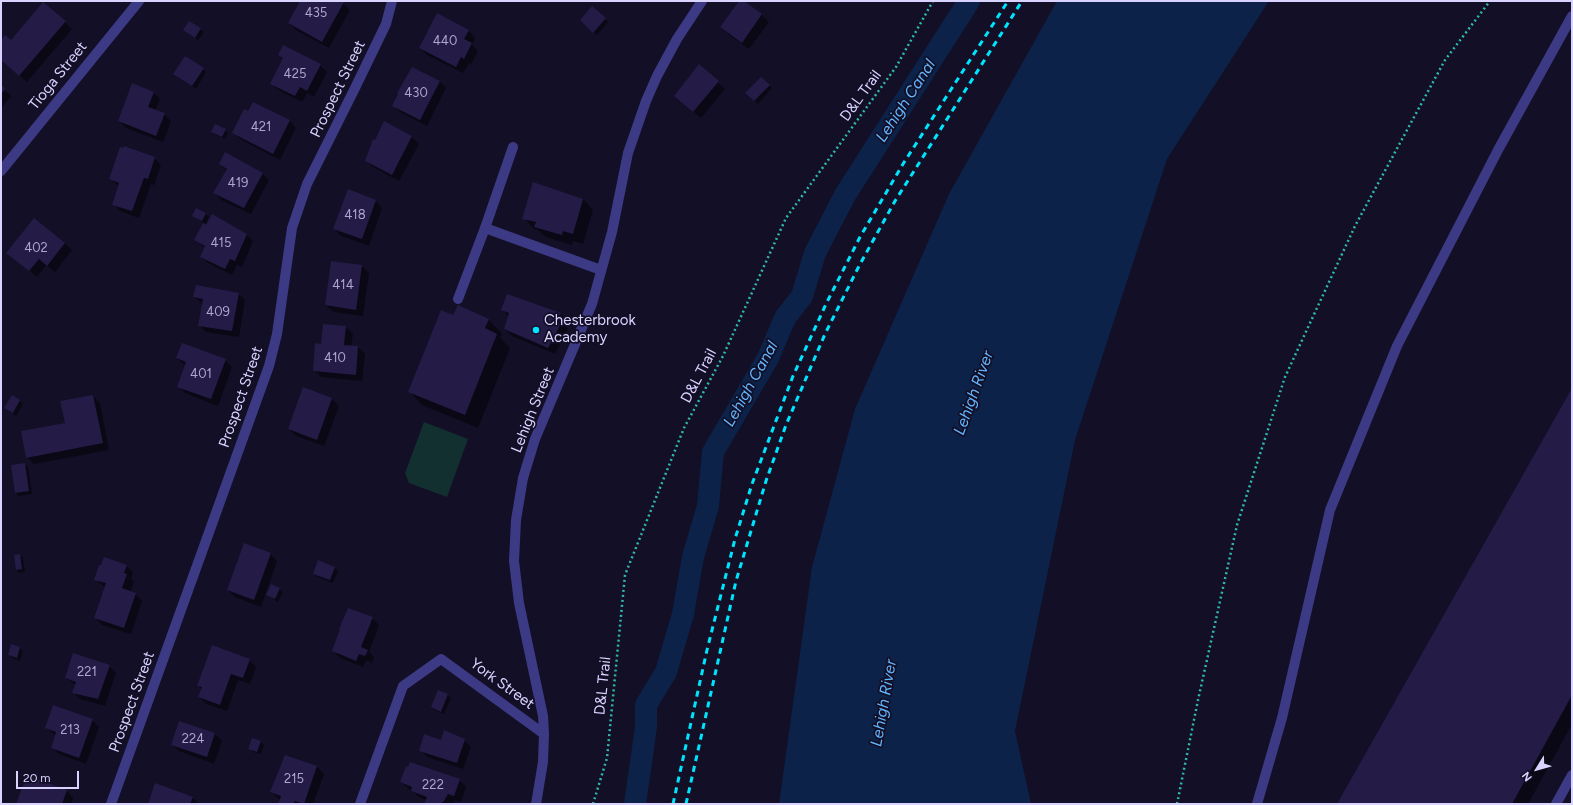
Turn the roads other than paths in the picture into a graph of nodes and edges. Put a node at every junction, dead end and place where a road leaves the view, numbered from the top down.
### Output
1 (139, 1) edge
2 (392, 1) edge
3 (702, 1) edge
4 (1572, 16) edge
5 (513, 147) dead end
6 (1, 171) edge
7 (485, 228) junction
8 (601, 270) junction
9 (458, 299) dead end
10 (544, 734) junction
11 (1572, 775) edge
12 (111, 804) edge
13 (360, 804) edge
14 (536, 804) edge
15 (1257, 804) edge
16 (1556, 804) edge

1 - 6 street, Tioga Street
2 - 12 street, Prospect Street
3 - 8 street, Lehigh Street
4 - 15 street
5 - 7 street
7 - 8 street
7 - 9 street
8 - 10 street, Lehigh Street
10 - 13 street, York Street
10 - 14 street, Lehigh Street
11 - 16 street

